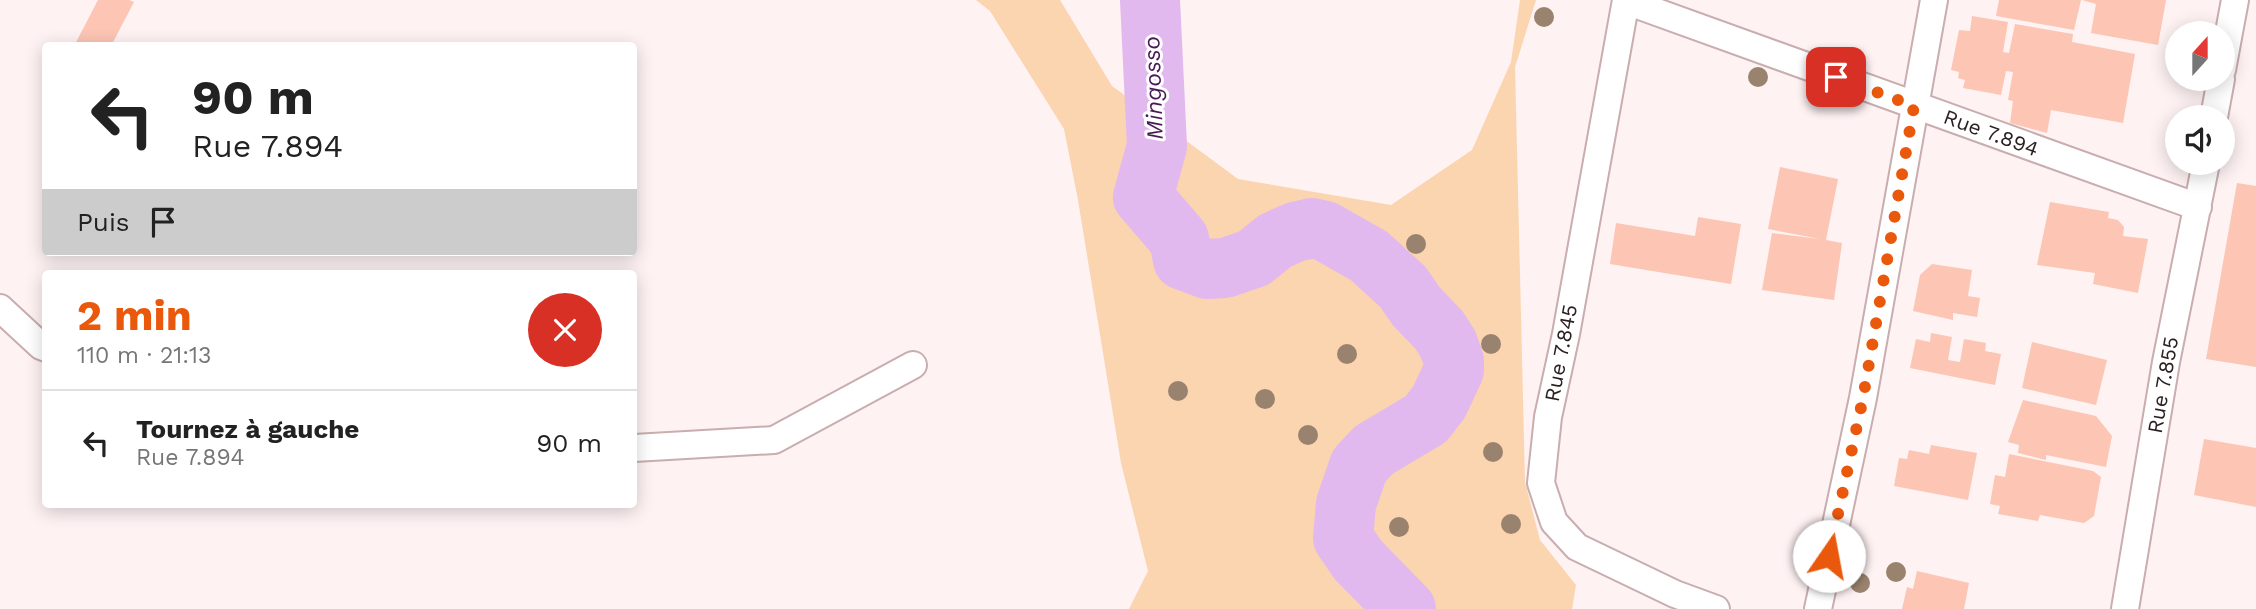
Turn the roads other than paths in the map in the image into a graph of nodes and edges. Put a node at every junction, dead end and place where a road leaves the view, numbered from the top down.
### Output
1 (1626, 0) edge
2 (1934, 0) edge
3 (2235, 0) edge
4 (2231, 21) edge
5 (1914, 106) junction
6 (2204, 175) edge
7 (2198, 206) junction
8 (0, 308) edge
9 (42, 346) edge
10 (913, 365) dead end
11 (637, 448) edge
12 (1716, 609) edge
13 (1818, 609) edge
14 (2125, 609) edge

1 - 5 street, Rue 7.894
1 - 12 street, Rue 7.845
2 - 5 street
3 - 4 street
5 - 7 street, Rue 7.894
5 - 13 street
6 - 7 street, Rue 7.855
7 - 14 street, Rue 7.855
8 - 9 street
10 - 11 street

